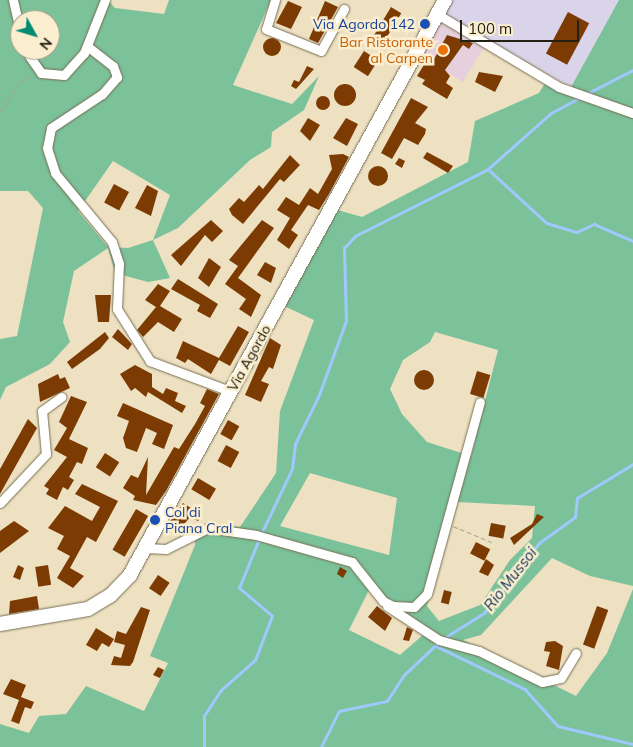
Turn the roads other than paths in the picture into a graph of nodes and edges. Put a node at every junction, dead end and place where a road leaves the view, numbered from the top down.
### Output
1 (104, 0) edge
2 (275, 0) edge
3 (445, 0) edge
4 (344, 9) dead end
5 (438, 14) junction
6 (87, 46) junction
7 (32, 60) edge
8 (633, 113) edge
9 (230, 392) junction
10 (61, 397) dead end
11 (480, 402) dead end
12 (0, 503) edge
13 (145, 548) junction
14 (383, 600) junction
15 (0, 624) edge
16 (576, 652) dead end

1 - 6 street
2 - 4 street
3 - 5 main road, Via Agordo
5 - 8 street
5 - 9 main road, Via Agordo
6 - 7 street
6 - 9 street
9 - 13 main road, Via Agordo
10 - 12 street
11 - 14 street
13 - 14 street
13 - 15 main road, Via Agordo
14 - 16 street

